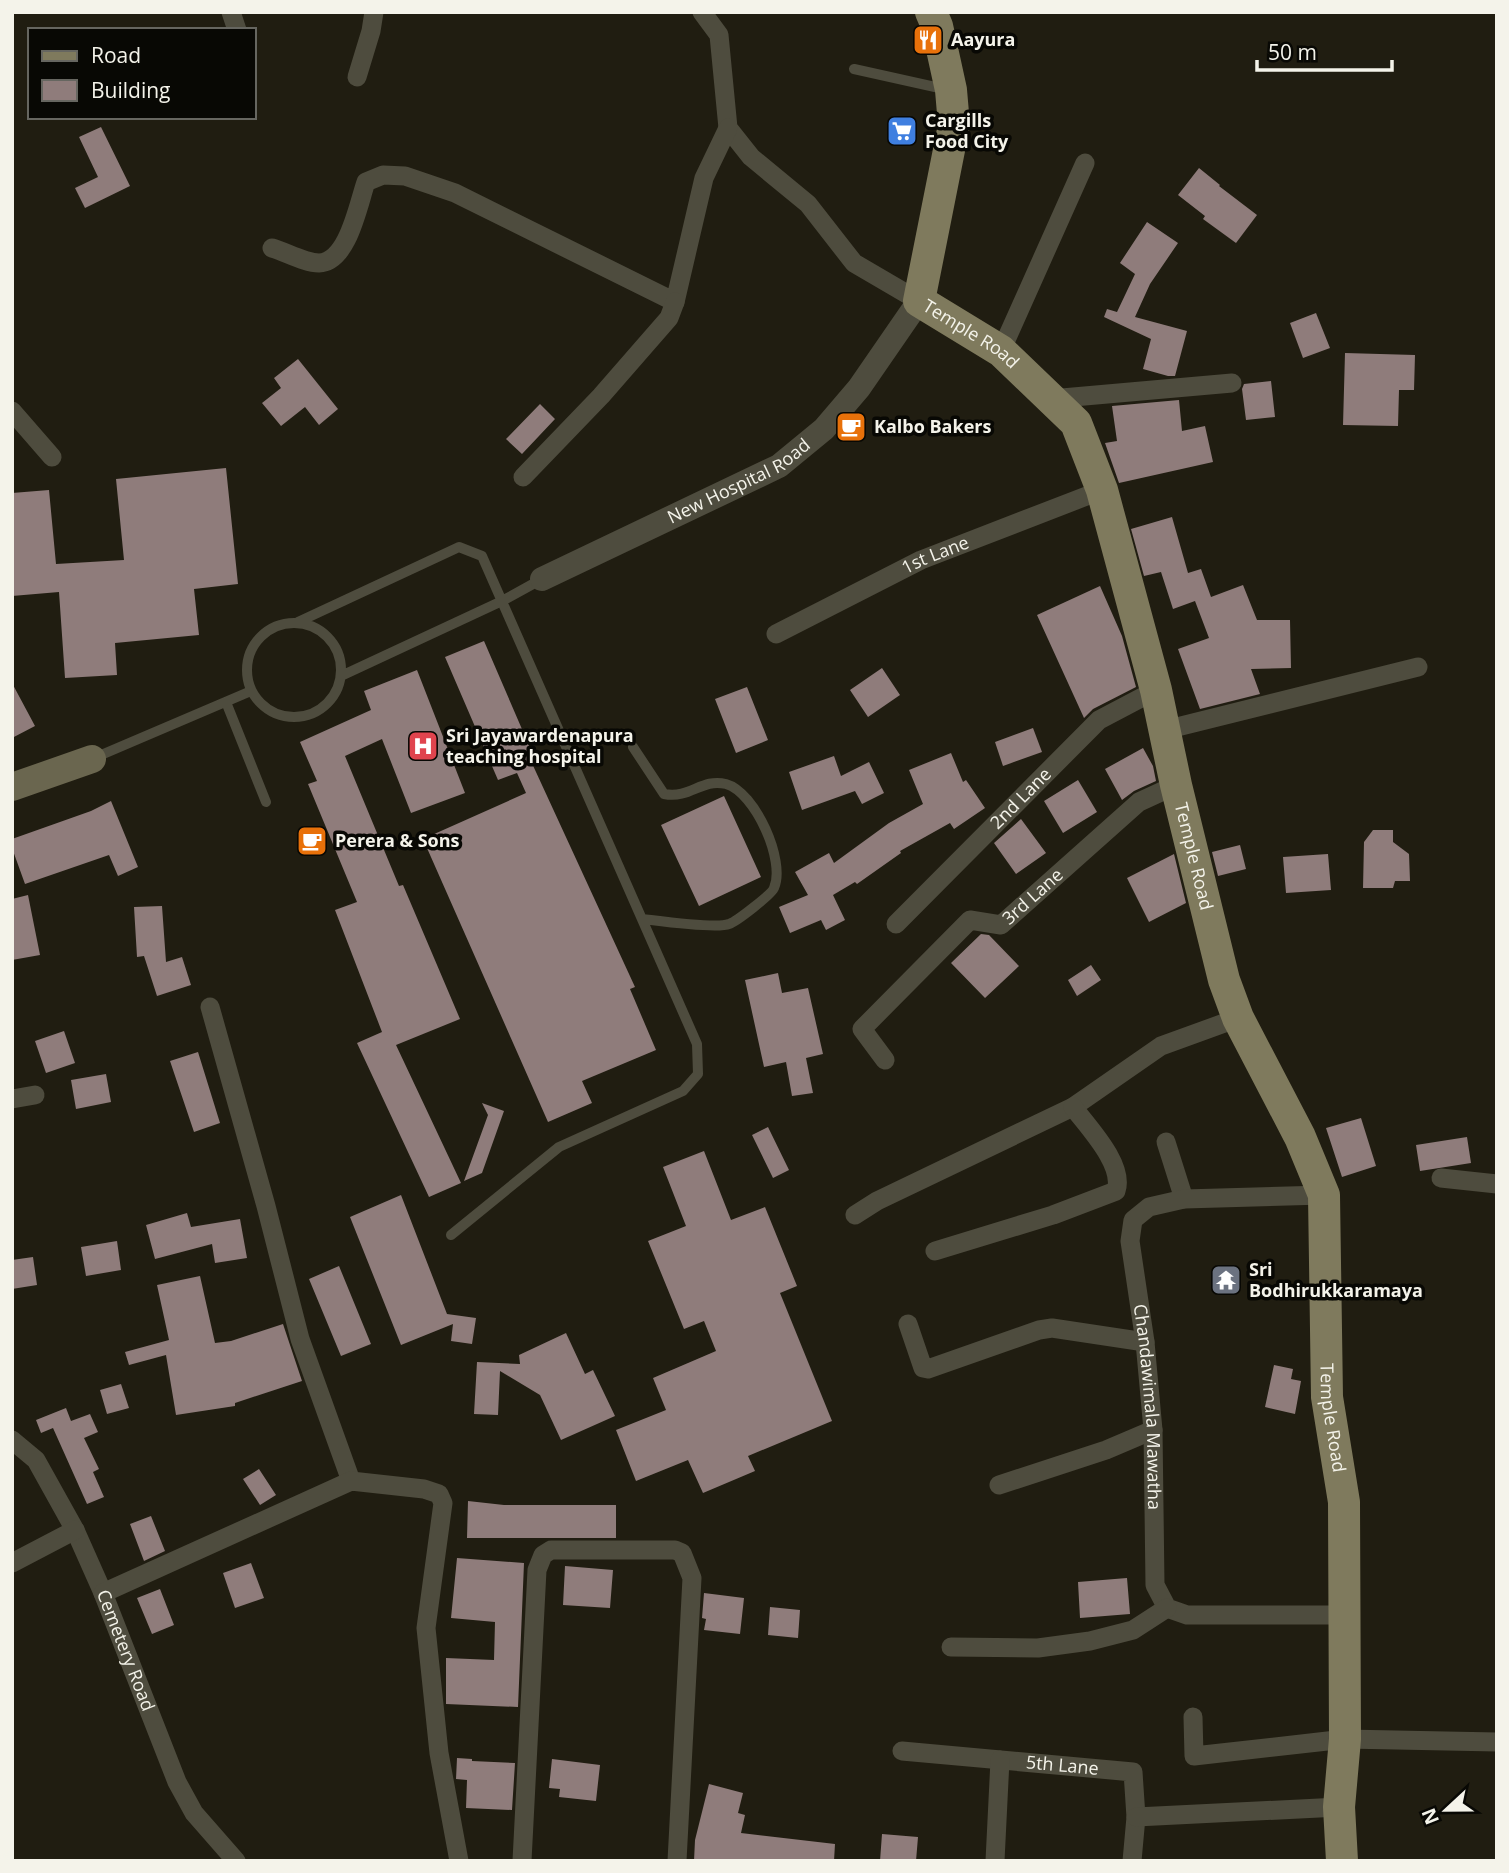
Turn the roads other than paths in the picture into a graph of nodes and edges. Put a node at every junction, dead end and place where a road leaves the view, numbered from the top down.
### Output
1 (374, 12) edge
2 (702, 12) edge
3 (931, 12) edge
4 (854, 69) dead end
5 (358, 77) dead end
6 (951, 90) junction
7 (729, 128) junction
8 (1085, 163) dead end
9 (272, 248) dead end
10 (919, 301) junction
11 (675, 302) junction
12 (1001, 351) junction
13 (1232, 383) dead end
14 (1057, 402) junction
15 (12, 411) edge
16 (52, 457) dead end
17 (523, 477) dead end
18 (1102, 490) junction
19 (542, 579) joint
20 (502, 601) junction
21 (298, 622) junction
22 (776, 634) dead end
23 (1418, 667) dead end
24 (341, 676) junction
25 (1156, 690) junction
26 (251, 691) junction
27 (226, 702) junction
28 (1166, 730) junction
29 (633, 747) dead end
30 (92, 759) joint
31 (1176, 785) junction
32 (12, 788) edge
33 (266, 802) dead end
34 (643, 919) junction
35 (896, 924) dead end
36 (210, 1007) dead end
37 (1238, 1018) junction
38 (885, 1060) dead end
39 (35, 1095) dead end
40 (12, 1098) edge
41 (1073, 1107) junction
42 (1166, 1142) dead end
43 (1441, 1178) dead end
44 (1497, 1184) edge
45 (1324, 1195) junction
46 (1184, 1199) junction
47 (855, 1215) dead end
48 (452, 1235) dead end
49 (935, 1251) dead end
50 (908, 1324) dead end
51 (1146, 1342) junction
52 (1153, 1430) junction
53 (12, 1440) edge
54 (351, 1481) junction
55 (999, 1485) dead end
56 (75, 1530) junction
57 (12, 1563) edge
58 (103, 1593) junction
59 (1167, 1608) junction
60 (1345, 1615) junction
61 (951, 1647) dead end
62 (1194, 1717) dead end
63 (1345, 1739) junction
64 (1497, 1742) edge
65 (902, 1751) dead end
66 (1000, 1760) junction
67 (1339, 1807) junction
68 (1136, 1817) junction
69 (236, 1861) edge
70 (460, 1861) edge
71 (522, 1861) edge
72 (677, 1861) edge
73 (995, 1861) edge
74 (1132, 1861) edge
75 (1342, 1861) edge

1 - 5 street
2 - 7 street
3 - 6 main road, New Hospital Road
4 - 6 lane
6 - 10 main road, New Hospital Road
7 - 10 street, Temple Road
7 - 11 street
8 - 12 street
9 - 11 street
10 - 12 main road, Temple Road
10 - 19 street, New Hospital Road
11 - 17 street
12 - 14 main road, Temple Road
13 - 14 street
14 - 18 main road, Temple Road
15 - 16 street
18 - 22 street, 1st Lane
18 - 25 main road, Temple Road
19 - 20 lane
20 - 21 lane
20 - 24 lane
20 - 34 lane
21 - 24 lane
21 - 26 lane
23 - 28 street
24 - 26 lane
25 - 28 main road, Temple Road
25 - 35 street, 2nd Lane
26 - 27 lane
27 - 30 lane
27 - 33 lane
28 - 31 main road, Temple Road
29 - 34 lane
30 - 32 main road
31 - 37 main road, Temple Road
31 - 38 street, 3rd Lane
34 - 48 lane
36 - 54 street
37 - 41 street
37 - 45 main road, Temple Road
39 - 40 street
41 - 47 street
41 - 49 street
42 - 46 street
43 - 44 street
45 - 46 street, Chandawimala Mawatha
45 - 60 main road, Temple Road
46 - 51 street, Chandawimala Mawatha
50 - 51 street
51 - 52 street, Chandawimala Mawatha
52 - 55 street
52 - 59 street, Chandawimala Mawatha
53 - 56 street, Cemetery Road
54 - 58 street
54 - 70 street
56 - 57 street
56 - 58 street, Cemetery Road
58 - 69 street, Cemetery Road
59 - 60 street
59 - 61 street
60 - 63 main road, Temple Road
62 - 63 street
63 - 64 street
63 - 67 main road, Temple Road
65 - 66 street, 5th Lane
66 - 68 street, 5th Lane
66 - 73 street
67 - 68 street
67 - 75 main road, Temple Road
68 - 74 street, 5th Lane
71 - 72 street

